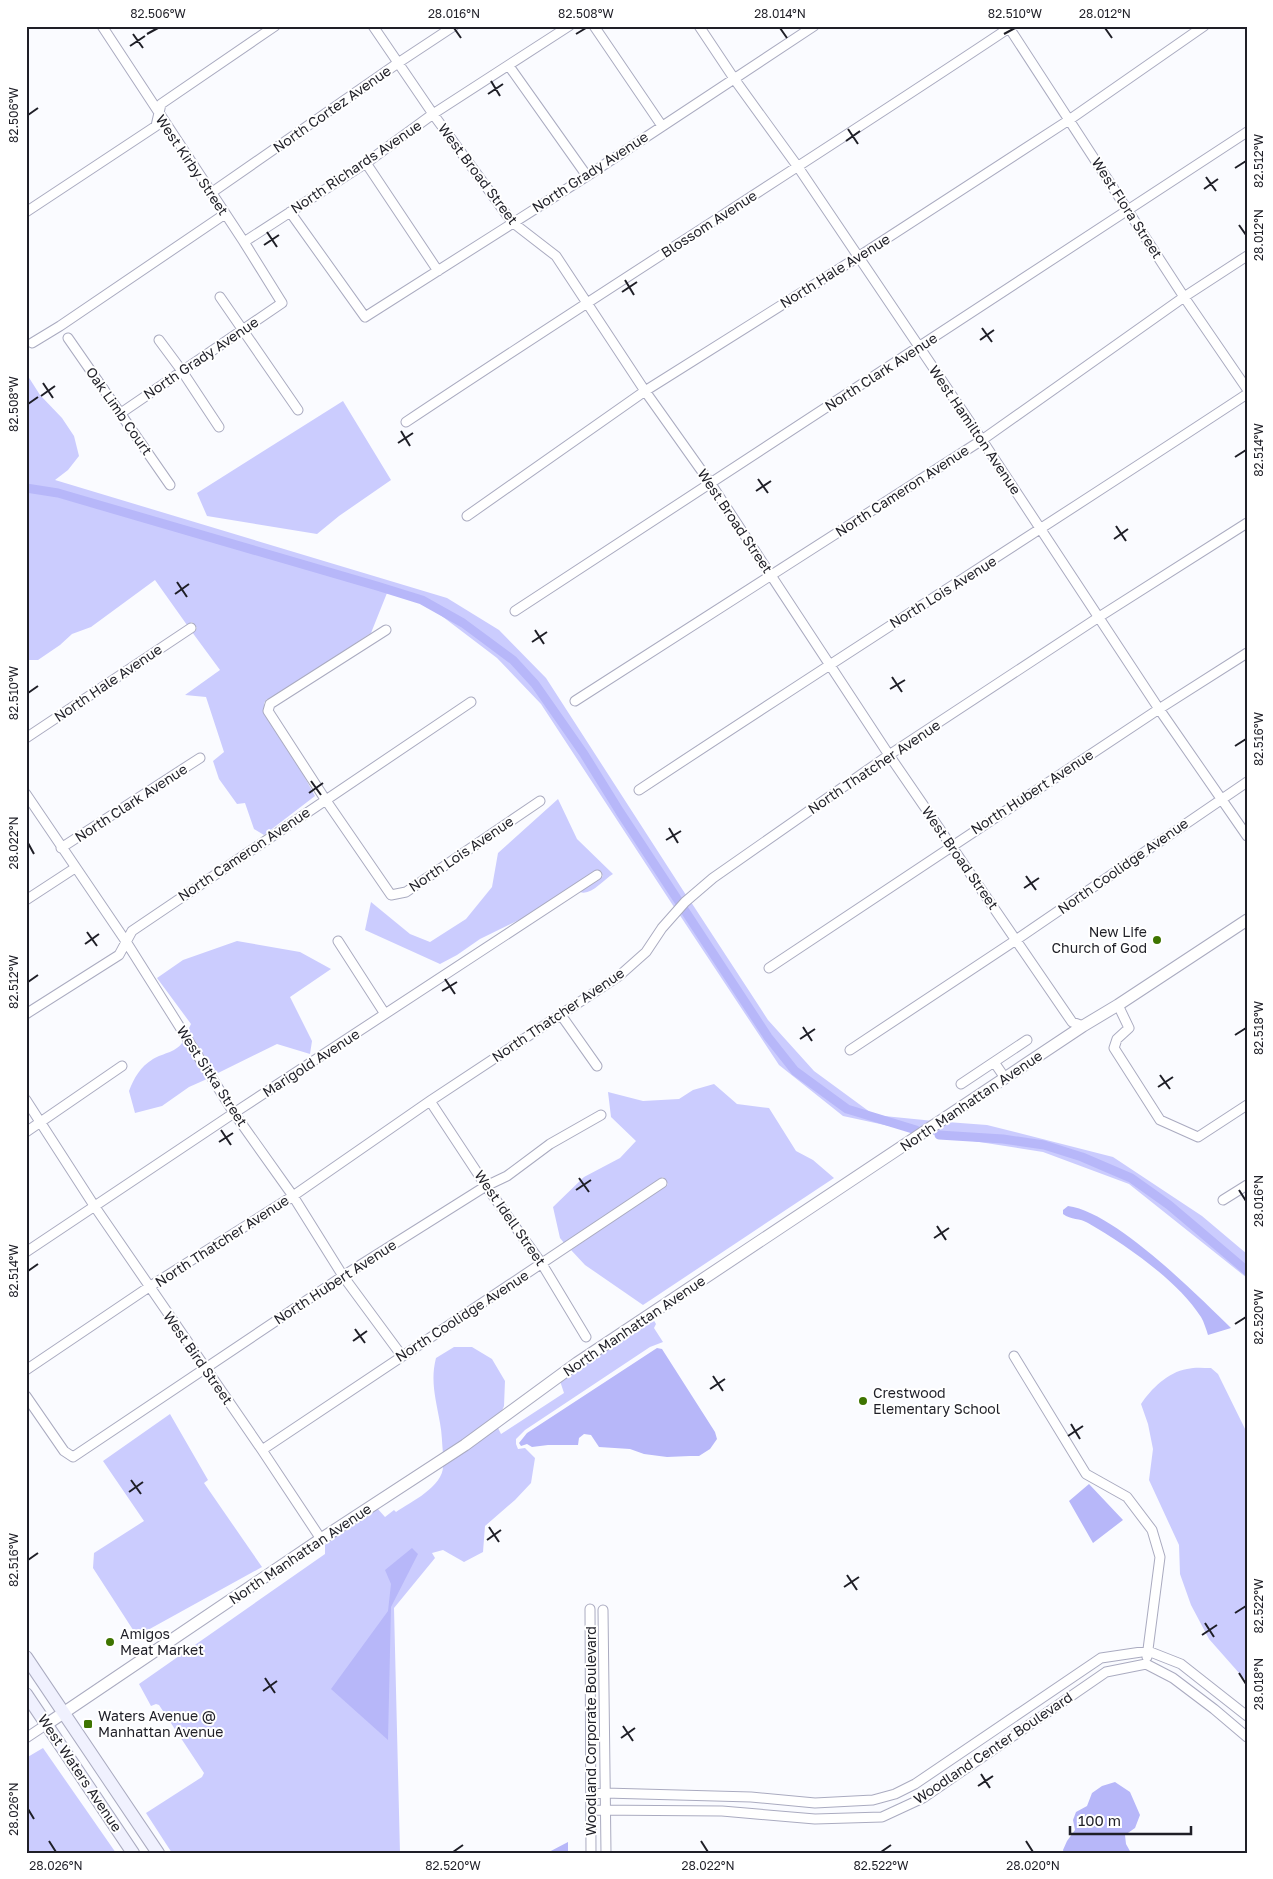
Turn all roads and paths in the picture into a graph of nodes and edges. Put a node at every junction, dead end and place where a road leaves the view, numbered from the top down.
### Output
1 (275, 26) edge
2 (373, 26) edge
3 (454, 26) edge
4 (568, 26) edge
5 (594, 26) edge
6 (699, 26) edge
7 (1204, 26) edge
8 (105, 27) edge
9 (811, 27) edge
10 (1010, 27) edge
11 (398, 63) junction
12 (509, 66) junction
13 (735, 80) junction
14 (158, 114) junction
15 (433, 114) junction
16 (1069, 120) junction
17 (662, 126) junction
18 (1247, 132) edge
19 (366, 163) junction
20 (798, 167) junction
21 (587, 176) junction
22 (211, 193) junction
23 (1128, 211) junction
24 (26, 212) edge
25 (290, 212) junction
26 (225, 214) junction
27 (512, 222) junction
28 (244, 242) junction
29 (1247, 256) edge
30 (858, 257) junction
31 (438, 271) junction
32 (220, 297) dead end
33 (1184, 297) junction
34 (587, 302) junction
35 (282, 303) joint
36 (242, 330) junction
37 (68, 338) dead end
38 (159, 340) dead end
39 (32, 343) dead end
40 (920, 347) junction
41 (182, 371) junction
42 (1247, 389) edge
43 (645, 391) junction
44 (1247, 394) edge
45 (298, 410) dead end
46 (121, 413) junction
47 (406, 422) dead end
48 (218, 427) dead end
49 (982, 440) junction
50 (711, 484) junction
51 (170, 485) dead end
52 (467, 516) dead end
53 (1247, 524) edge
54 (1041, 530) junction
55 (771, 574) junction
56 (515, 611) dead end
57 (1099, 617) junction
58 (190, 628) dead end
59 (386, 630) dead end
60 (1247, 653) edge
61 (829, 664) junction
62 (575, 701) dead end
63 (471, 702) dead end
64 (1158, 708) junction
65 (26, 738) edge
66 (889, 755) junction
67 (200, 758) dead end
68 (1247, 782) edge
69 (639, 790) dead end
70 (26, 794) edge
71 (1220, 798) junction
72 (325, 799) junction
73 (540, 801) dead end
74 (1247, 836) edge
75 (951, 846) junction
76 (62, 848) junction
77 (75, 868) junction
78 (597, 875) dead end
79 (26, 900) edge
80 (1247, 920) edge
81 (125, 940) junction
82 (1016, 940) junction
83 (338, 942) dead end
84 (769, 968) dead end
85 (1118, 1005) junction
86 (26, 1014) edge
87 (385, 1014) junction
88 (561, 1015) junction
89 (1084, 1026) junction
90 (1027, 1040) dead end
91 (850, 1050) dead end
92 (994, 1062) junction
93 (122, 1066) dead end
94 (597, 1066) dead end
95 (1005, 1078) junction
96 (961, 1084) dead end
97 (26, 1100) edge
98 (430, 1101) junction
99 (1247, 1105) edge
100 (234, 1113) junction
101 (601, 1115) dead end
102 (40, 1123) junction
103 (26, 1132) edge
104 (662, 1183) dead end
105 (1247, 1185) edge
106 (486, 1186) junction
107 (293, 1196) junction
108 (1223, 1200) dead end
109 (95, 1207) junction
110 (26, 1252) edge
111 (542, 1264) junction
112 (343, 1276) junction
113 (149, 1287) junction
114 (586, 1337) dead end
115 (402, 1356) junction
116 (1014, 1356) dead end
117 (204, 1368) junction
118 (26, 1370) edge
119 (26, 1396) edge
120 (262, 1450) junction
121 (321, 1540) junction
122 (590, 1610) dead end
123 (603, 1610) dead end
124 (1148, 1651) junction
125 (26, 1657) edge
126 (1146, 1664) junction
127 (26, 1694) edge
128 (64, 1714) junction
129 (1247, 1716) edge
130 (47, 1724) junction
131 (1247, 1737) edge
132 (26, 1738) edge
133 (915, 1784) junction
134 (605, 1793) junction
135 (592, 1794) junction
136 (923, 1798) junction
137 (768, 1799) junction
138 (606, 1809) junction
139 (592, 1810) junction
140 (767, 1815) junction
141 (133, 1853) edge
142 (158, 1853) edge
143 (591, 1853) edge
144 (606, 1853) edge

1 - 14 street
2 - 11 street, West Broad Street
3 - 11 street, North Cortez Avenue
4 - 12 street, North Richards Avenue
5 - 17 street
6 - 13 street, West Hamilton Avenue
7 - 16 street, North Hale Avenue
8 - 14 street, West Kirby Street
9 - 13 street, North Grady Avenue
10 - 16 street, West Flora Street
10 - 20 street, Blossom Avenue
11 - 15 street, West Broad Street
11 - 22 street, North Cortez Avenue
12 - 15 street, North Richards Avenue
12 - 21 street
13 - 17 street, North Grady Avenue
13 - 20 street, West Hamilton Avenue
14 - 22 street, West Kirby Street
14 - 24 street
15 - 19 street, North Richards Avenue
15 - 27 street, West Broad Street
16 - 23 street, West Flora Street
16 - 30 street, North Hale Avenue
17 - 21 street, North Grady Avenue
18 - 23 street, North Clark Avenue
19 - 25 street, North Richards Avenue
19 - 31 street
20 - 30 street, West Hamilton Avenue
20 - 34 street, Blossom Avenue
21 - 27 street, North Grady Avenue
22 - 26 street, West Kirby Street
23 - 33 street, West Flora Street
23 - 40 street, North Clark Avenue
25 - 28 street, North Richards Avenue
25 - 31 street, North Grady Avenue
26 - 28 street, West Kirby Street
26 - 39 street
27 - 31 street, North Grady Avenue
27 - 34 street, West Broad Street
28 - 35 street, West Kirby Street
29 - 33 street, North Cameron Avenue
30 - 40 street, West Hamilton Avenue
30 - 43 street, North Hale Avenue
32 - 36 street
33 - 42 street, West Flora Street
33 - 49 street, North Cameron Avenue
34 - 43 street, West Broad Street
34 - 47 street, Blossom Avenue
35 - 36 street, North Grady Avenue
36 - 41 street, North Grady Avenue
36 - 45 street
37 - 46 street, Oak Limb Court
38 - 41 street
40 - 49 street, West Hamilton Avenue
40 - 50 street, North Clark Avenue
41 - 46 street, North Grady Avenue
41 - 48 street
43 - 50 street, West Broad Street
43 - 52 street, North Hale Avenue
44 - 54 street, North Lois Avenue
46 - 51 street, Oak Limb Court
49 - 54 street, West Hamilton Avenue
49 - 55 street, North Cameron Avenue
50 - 55 street, West Broad Street
50 - 56 street, North Clark Avenue
53 - 57 street, North Thatcher Avenue
54 - 57 street, West Hamilton Avenue
54 - 61 street, North Lois Avenue
55 - 61 street, West Broad Street
55 - 62 street, North Cameron Avenue
57 - 64 street, West Hamilton Avenue
57 - 66 street, North Thatcher Avenue
58 - 65 street, North Hale Avenue
59 - 72 street
60 - 64 street, North Hubert Avenue
61 - 66 street, West Broad Street
61 - 69 street, North Lois Avenue
63 - 72 street, North Cameron Avenue
64 - 71 street, West Hamilton Avenue
64 - 75 street, North Hubert Avenue
66 - 75 street, West Broad Street
66 - 88 street, North Thatcher Avenue
67 - 76 street, North Clark Avenue
68 - 71 street, North Coolidge Avenue
70 - 76 street, West Sitka Street
71 - 74 street, West Hamilton Avenue
71 - 82 street, North Coolidge Avenue
72 - 73 street, North Lois Avenue
72 - 81 street, North Cameron Avenue
75 - 82 street, West Broad Street
75 - 84 street, North Hubert Avenue
76 - 77 street, West Sitka Street
77 - 79 street
77 - 81 street, West Sitka Street
78 - 87 street, Marigold Avenue
80 - 85 street, North Manhattan Avenue
81 - 86 street, North Cameron Avenue
81 - 100 street, West Sitka Street
82 - 89 street, West Broad Street
82 - 91 street, North Coolidge Avenue
83 - 87 street
85 - 89 street, North Manhattan Avenue
85 - 99 street
87 - 100 street, Marigold Avenue
88 - 94 street
88 - 98 street, North Thatcher Avenue
89 - 95 street, North Manhattan Avenue
90 - 92 street
92 - 95 street
92 - 96 street
93 - 102 street
95 - 121 street, North Manhattan Avenue
97 - 102 street, West Bird Street
98 - 106 street, West Idell Street
98 - 107 street, North Thatcher Avenue
100 - 107 street, West Sitka Street
100 - 109 street, Marigold Avenue
101 - 106 street, North Hubert Avenue
102 - 103 street
102 - 109 street, West Bird Street
104 - 111 street, North Coolidge Avenue
105 - 108 street
106 - 111 street, West Idell Street
106 - 112 street, North Hubert Avenue
107 - 112 street, West Sitka Street
107 - 113 street, North Thatcher Avenue
109 - 110 street, Marigold Avenue
109 - 113 street, West Bird Street
111 - 114 street, West Idell Street
111 - 115 street, North Coolidge Avenue
112 - 115 street, West Sitka Street
112 - 117 street, North Hubert Avenue
113 - 117 street, West Bird Street
113 - 118 street, North Thatcher Avenue
115 - 120 street, North Coolidge Avenue
116 - 124 street
117 - 119 street, North Hubert Avenue
117 - 120 street, West Bird Street
120 - 121 street, West Bird Street
121 - 128 street, North Manhattan Avenue
122 - 135 street, Woodland Corporate Boulevard
123 - 134 street, Woodland Corporate Boulevard
124 - 126 street
124 - 129 street, Woodland Center Boulevard
124 - 133 street, Woodland Center Boulevard
125 - 128 main road, West Waters Avenue
126 - 131 street
126 - 136 street, Woodland Center Boulevard
127 - 130 main road, West Waters Avenue
128 - 130 street, North Manhattan Avenue
128 - 142 main road, West Waters Avenue
130 - 132 street, North Manhattan Avenue
130 - 141 main road, West Waters Avenue
133 - 136 street
133 - 137 street, Woodland Center Boulevard
134 - 135 street, Woodland Center Boulevard
134 - 137 street, Woodland Center Boulevard
134 - 138 street, Woodland Corporate Boulevard
135 - 139 street, Woodland Corporate Boulevard
136 - 140 street, Woodland Center Boulevard
137 - 140 street
138 - 139 street, Woodland Center Boulevard
138 - 140 street, Woodland Center Boulevard
138 - 144 street, Woodland Corporate Boulevard
139 - 143 street, Woodland Corporate Boulevard

